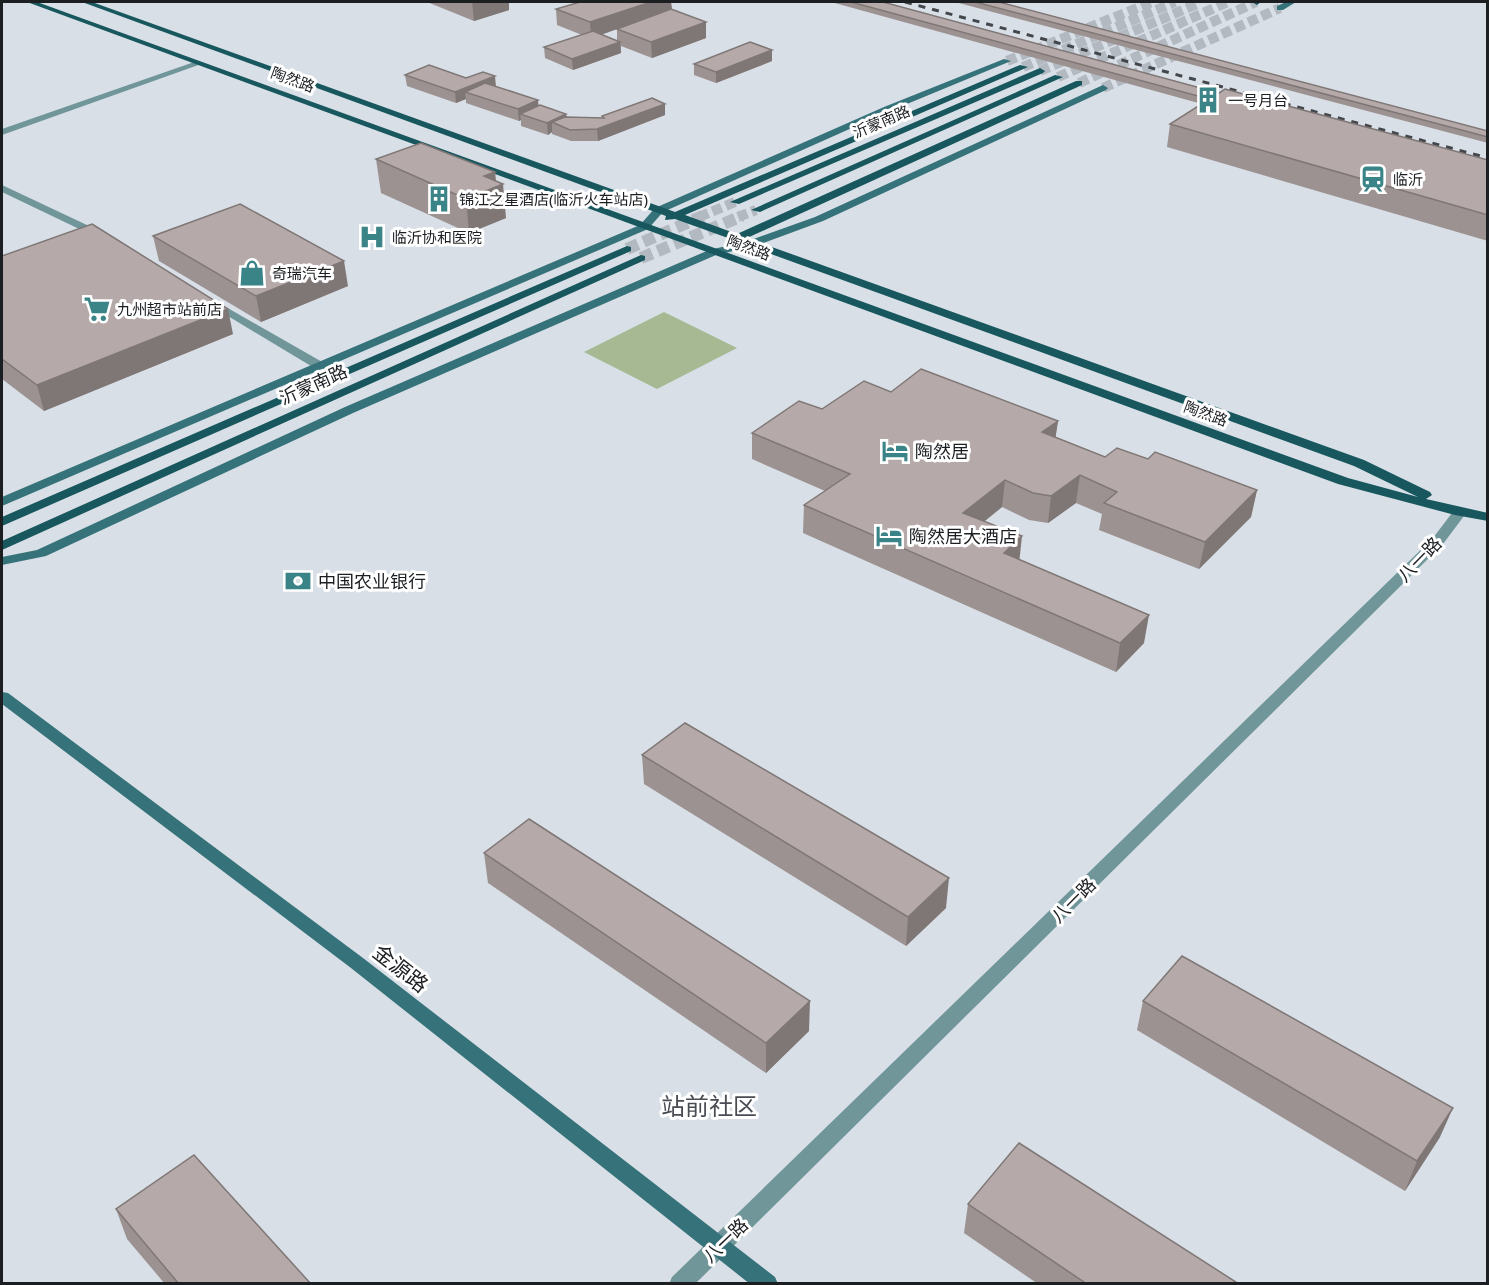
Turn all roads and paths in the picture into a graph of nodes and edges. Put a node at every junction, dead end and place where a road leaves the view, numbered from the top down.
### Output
1 (31, 2) edge
2 (86, 2) edge
3 (1292, 2) edge
4 (1280, 8) dead end
5 (1006, 61) tunnel mouth
6 (200, 63) junction
7 (1023, 67) tunnel mouth
8 (1040, 71) tunnel mouth
9 (1058, 77) tunnel mouth
10 (1079, 83) tunnel mouth
11 (1103, 88) tunnel mouth
12 (2, 132) edge
13 (2, 188) edge
14 (735, 202) tunnel mouth
15 (659, 210) junction
16 (756, 210) tunnel mouth
17 (674, 216) junction
18 (644, 227) junction
19 (735, 238) junction
20 (113, 242) edge
21 (752, 244) junction
22 (627, 249) tunnel mouth
23 (713, 252) junction
24 (641, 258) tunnel mouth
25 (206, 298) edge
26 (320, 366) junction
27 (2, 502) edge
28 (1460, 512) junction
29 (1488, 517) edge
30 (2, 522) edge
31 (1488, 527) edge
32 (2, 546) edge
33 (2, 561) edge
34 (2, 697) edge
35 (719, 1246) junction
36 (680, 1284) edge
37 (767, 1284) edge

1 - 6 main road, 陶然路
2 - 15 main road, 陶然路
3 - 4 street
5 - 15 street
6 - 12 street
6 - 18 main road, 陶然路
7 - 17 main road
8 - 14 main road, 沂蒙南路
9 - 16 main road, 沂蒙南路
10 - 19 main road
11 - 21 street
13 - 20 street
15 - 17 main road, 陶然路
15 - 18 street
17 - 18 main road
17 - 19 main road, 陶然路
18 - 23 main road, 陶然路
18 - 26 street
19 - 21 main road, 陶然路
19 - 23 main road
21 - 23 street
21 - 28 main road, 陶然路
22 - 30 main road, 沂蒙南路
23 - 28 main road, 陶然路
23 - 33 street
24 - 32 main road, 沂蒙南路
25 - 26 street
26 - 27 street
28 - 29 main road, 陶然路
28 - 31 main road, 陶然路
28 - 35 street, 八一路
34 - 35 street, 金源路
35 - 36 street, 八一路
35 - 37 street, 金源路

